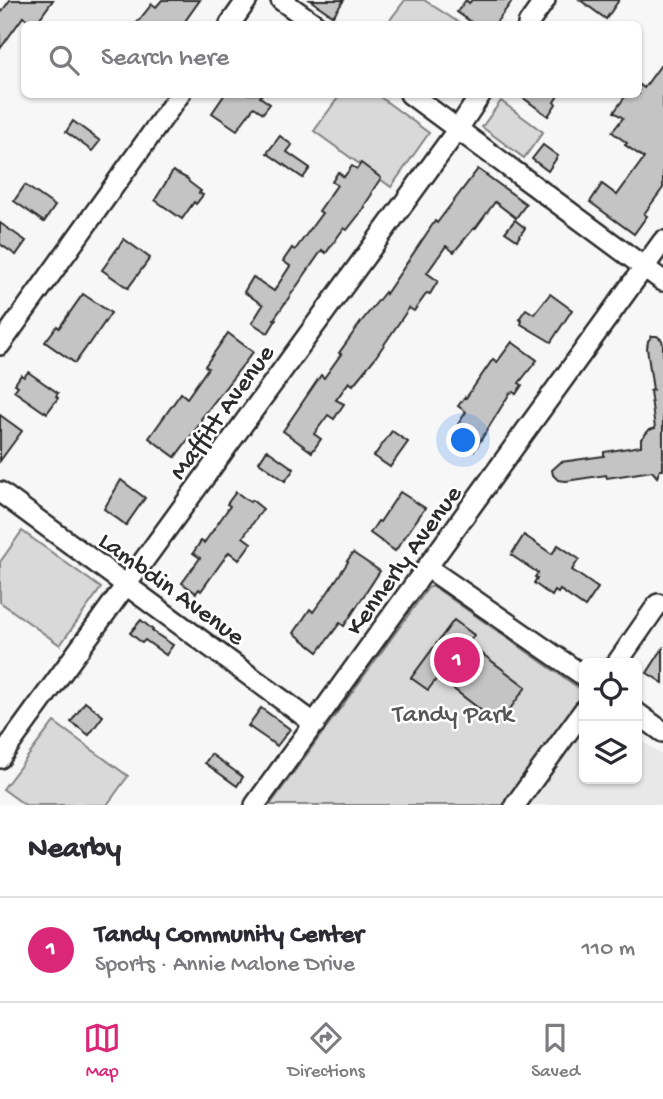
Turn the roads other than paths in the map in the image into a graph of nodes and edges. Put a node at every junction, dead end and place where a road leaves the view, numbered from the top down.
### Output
1 (247, 0) edge
2 (281, 0) edge
3 (545, 0) edge
4 (232, 21) edge
5 (311, 21) edge
6 (530, 21) edge
7 (177, 98) edge
8 (415, 98) edge
9 (478, 98) edge
10 (458, 130) junction
11 (663, 241) edge
12 (643, 267) junction
13 (663, 281) edge
14 (0, 345) edge
15 (0, 492) edge
16 (428, 568) junction
17 (126, 585) junction
18 (658, 604) dead end
19 (620, 658) edge
20 (579, 673) edge
21 (579, 717) edge
22 (642, 717) edge
23 (315, 724) junction
24 (663, 732) edge
25 (0, 758) edge
26 (255, 805) edge
27 (515, 805) edge

1 - 4 street
2 - 5 street
3 - 6 street
7 - 14 street
8 - 10 street
9 - 10 street, Maffitt Avenue
10 - 12 street
10 - 17 street, Maffitt Avenue
11 - 12 street, Kennerly Avenue
12 - 13 street
12 - 16 street, Kennerly Avenue
15 - 17 street, Lambdin Avenue
16 - 20 street
16 - 23 street, Kennerly Avenue
17 - 23 street, Lambdin Avenue
17 - 25 street, Maffitt Avenue
18 - 19 street
21 - 27 street
22 - 24 street
23 - 26 street, Kennerly Avenue

